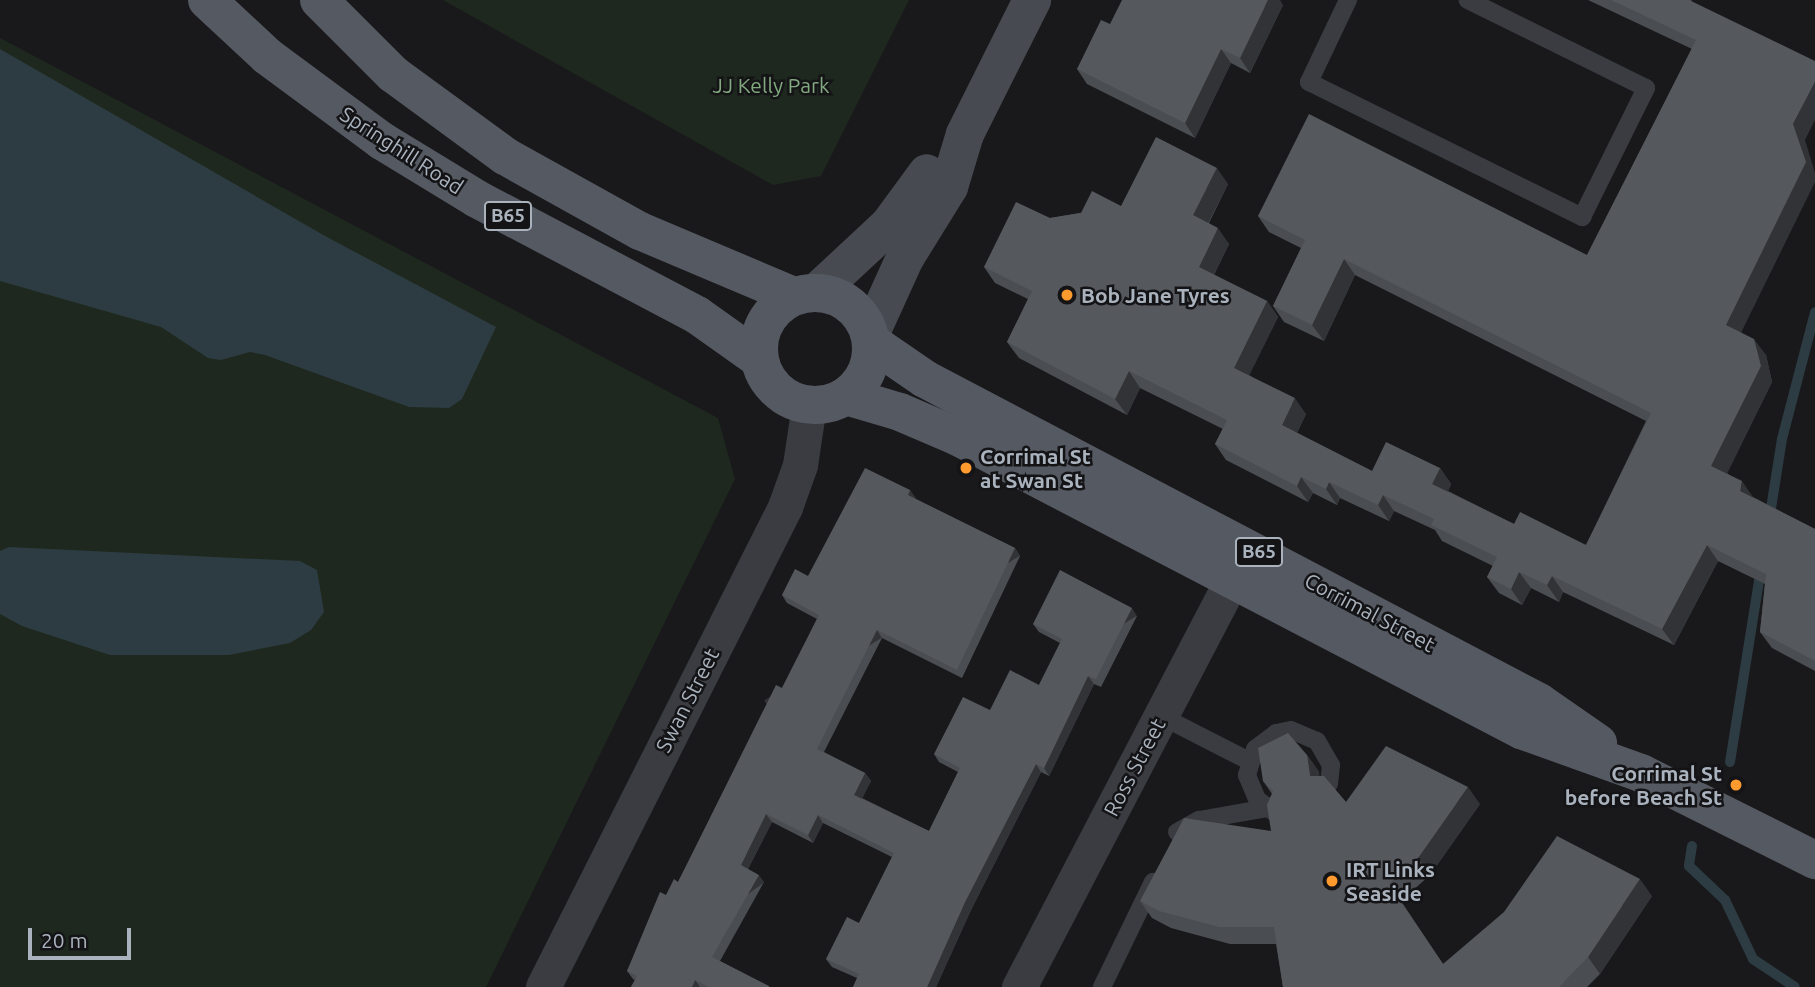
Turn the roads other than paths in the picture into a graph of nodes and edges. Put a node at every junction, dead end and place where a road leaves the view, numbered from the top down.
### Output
1 (207, 0) edge
2 (319, 0) edge
3 (1032, 0) edge
4 (1468, 0) edge
5 (1339, 3) edge
6 (965, 134) junction
7 (805, 294) junction
8 (871, 339) junction
9 (759, 359) junction
10 (846, 396) junction
11 (809, 405) junction
12 (1241, 562) junction
13 (1161, 716) junction
14 (1249, 761) junction
15 (1329, 785) edge
16 (1815, 860) edge
17 (1024, 985) edge
18 (542, 987) edge
19 (1102, 987) edge

1 - 9 main road, Springhill Road / B65
2 - 7 main road, B65
3 - 6 street
4 - 5 lane
6 - 7 street
6 - 8 street
7 - 8 main road, B65
7 - 9 main road
8 - 10 main road
8 - 12 main road, Corrimal Street / B65
9 - 11 main road, B65
10 - 11 main road
10 - 12 main road, Corrimal Street / B65
11 - 18 street, Swan Street
12 - 13 street, Ross Street
12 - 16 main road, Corrimal Street / B65
13 - 14 lane
13 - 17 street, Ross Street
14 - 15 lane
14 - 19 lane

